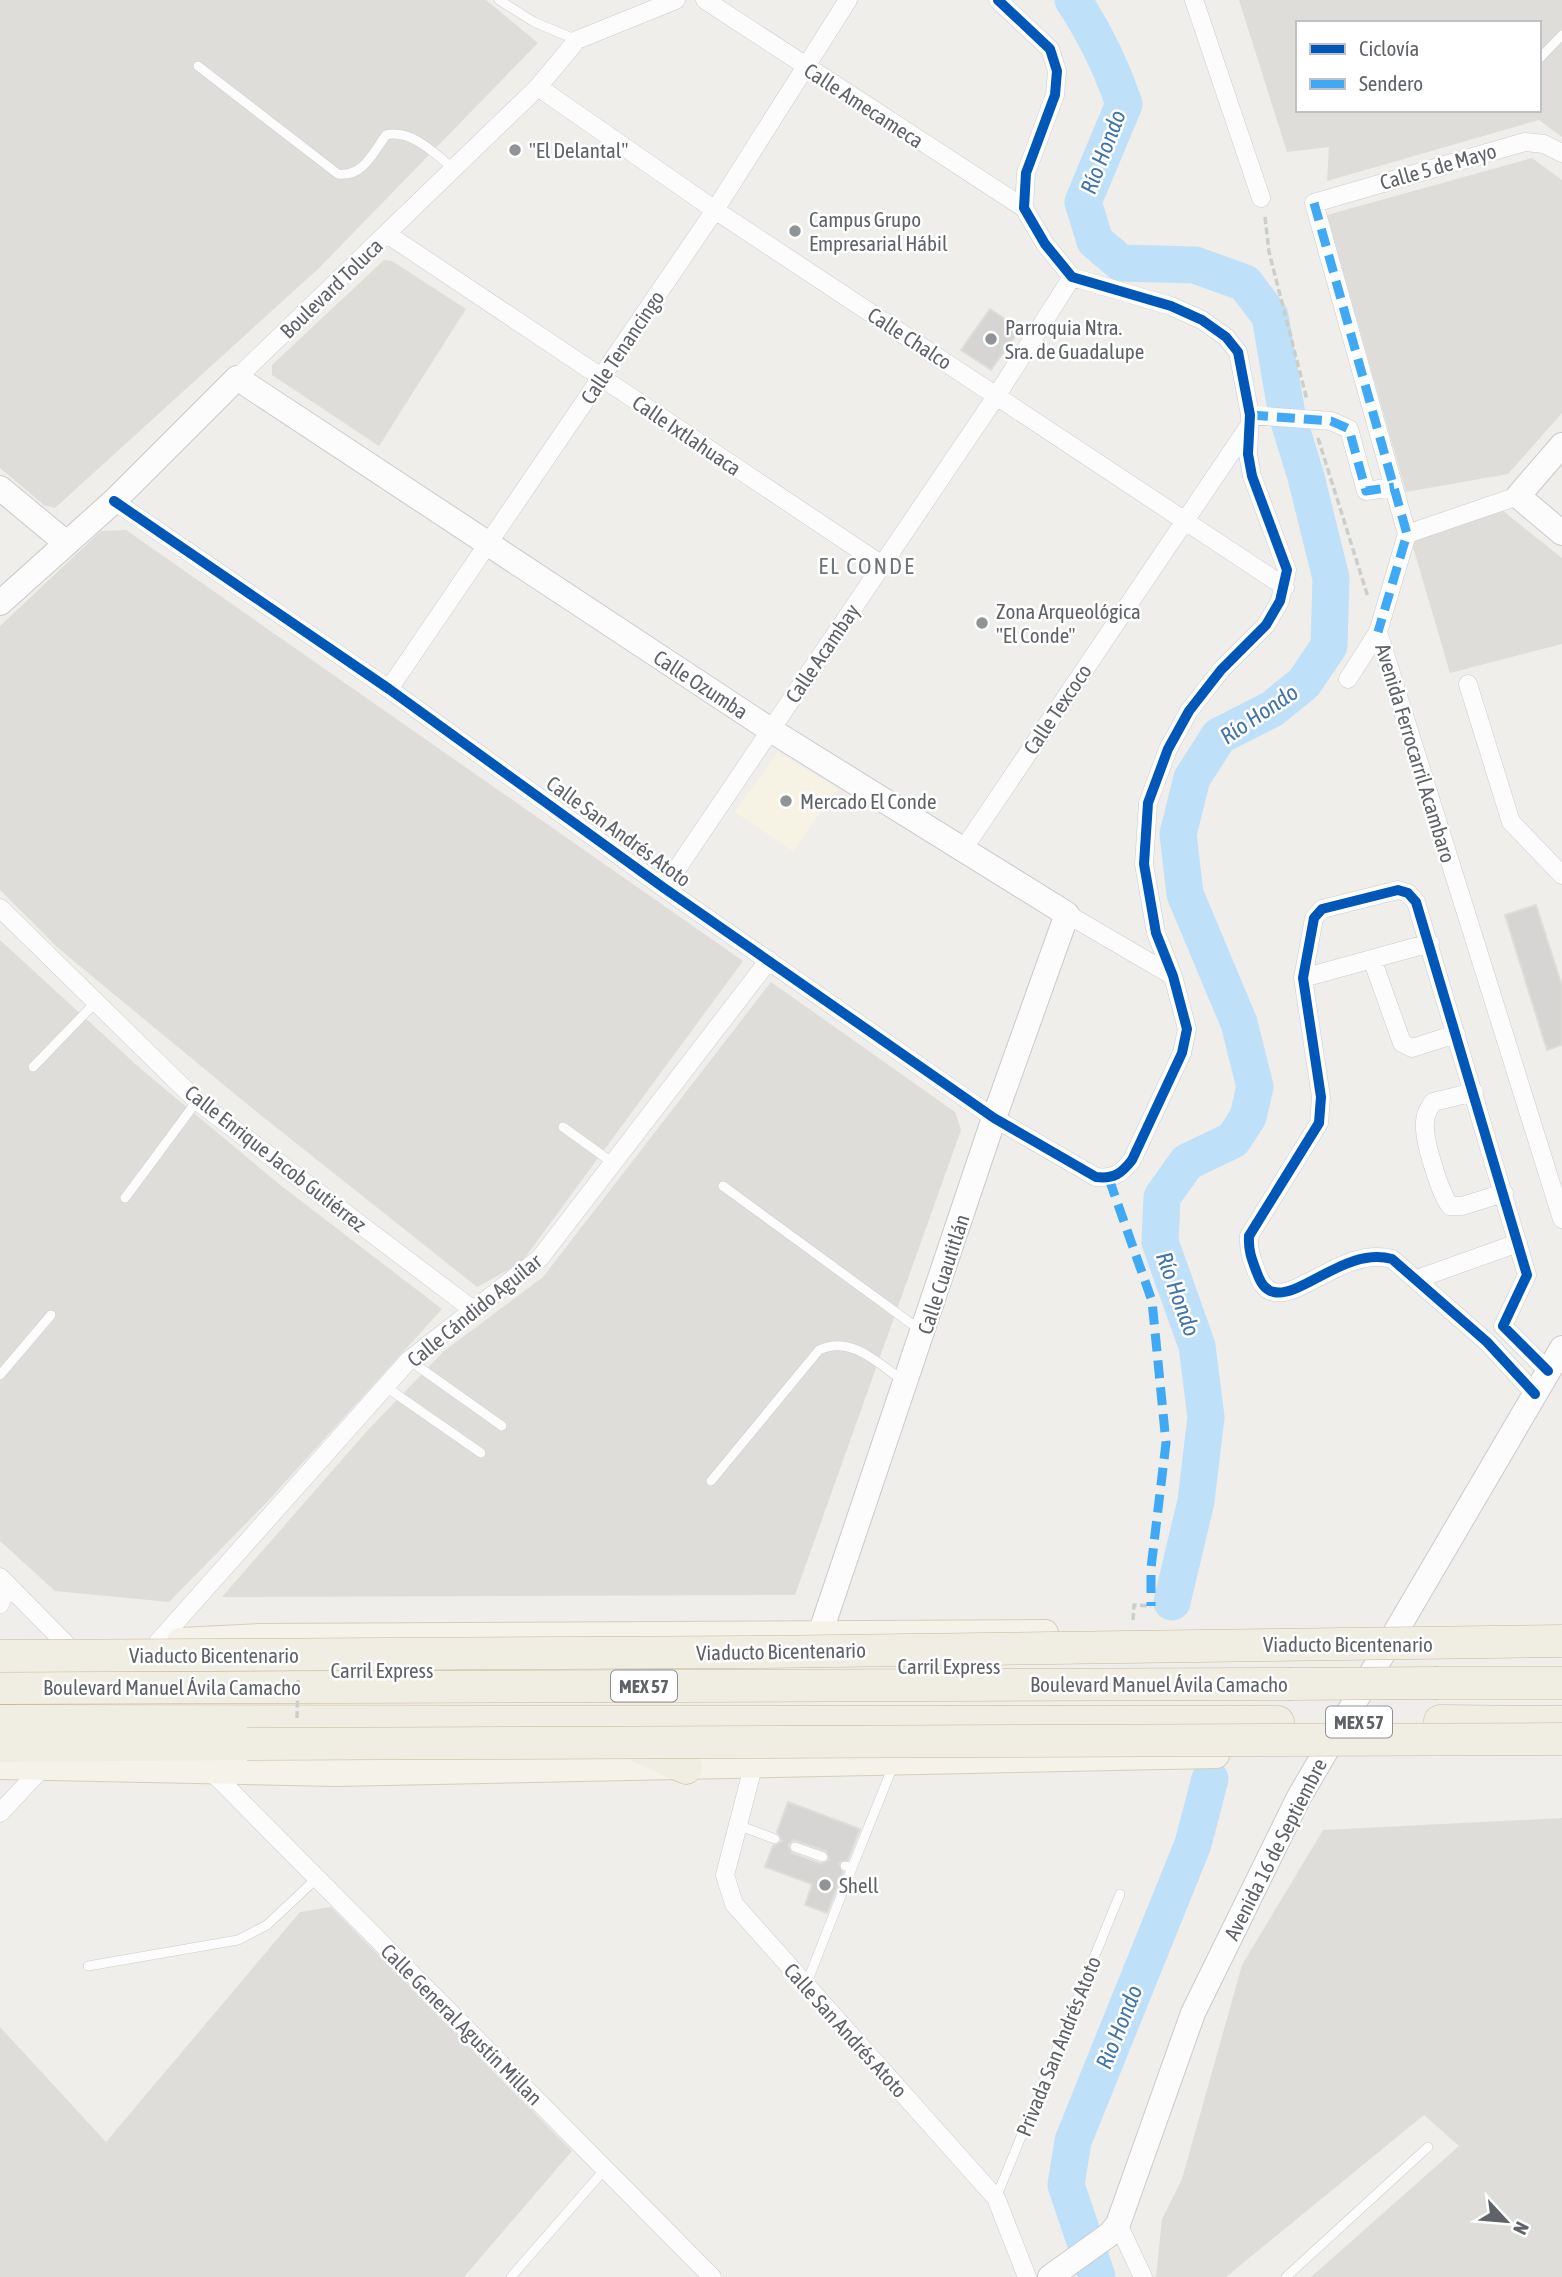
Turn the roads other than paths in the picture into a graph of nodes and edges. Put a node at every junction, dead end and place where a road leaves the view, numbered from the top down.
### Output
1 (499, 0) edge
2 (676, 0) edge
3 (705, 0) edge
4 (848, 0) edge
5 (998, 0) edge
6 (1194, 0) edge
7 (1562, 35) edge
8 (577, 40) junction
9 (1541, 57) edge
10 (198, 66) dead end
11 (806, 68) junction
12 (538, 87) junction
13 (1562, 153) edge
14 (454, 169) junction
15 (1261, 198) dead end
16 (1024, 208) junction
17 (715, 210) junction
18 (387, 234) junction
19 (1073, 277) junction
20 (237, 378) junction
21 (601, 378) junction
22 (997, 396) junction
23 (1253, 420) junction
24 (1562, 445) edge
25 (1394, 488) junction
26 (2, 492) edge
27 (1518, 496) junction
28 (114, 501) junction
29 (1183, 521) junction
30 (1562, 533) edge
31 (1407, 534) junction
32 (65, 542) junction
33 (487, 543) junction
34 (882, 565) junction
35 (1284, 587) junction
36 (0, 603) edge
37 (1378, 632) junction
38 (1348, 679) dead end
39 (1468, 684) dead end
40 (389, 689) junction
41 (769, 729) junction
42 (962, 851) junction
43 (1562, 875) edge
44 (664, 888) junction
45 (0, 908) edge
46 (1067, 914) junction
47 (1430, 943) junction
48 (1372, 959) junction
49 (769, 960) junction
50 (1173, 976) junction
51 (1303, 978) junction
52 (96, 1002) junction
53 (1456, 1034) junction
54 (33, 1067) dead end
55 (1474, 1093) junction
56 (197, 1101) junction
57 (994, 1118) junction
58 (564, 1127) dead end
59 (613, 1163) junction
60 (723, 1186) dead end
61 (1504, 1193) junction
62 (125, 1198) dead end
63 (1562, 1219) edge
64 (1518, 1243) junction
65 (1417, 1279) junction
66 (472, 1309) junction
67 (51, 1315) dead end
68 (1503, 1326) junction
69 (924, 1334) junction
70 (1487, 1342) junction
71 (1562, 1348) edge
72 (409, 1360) junction
73 (1548, 1371) junction
74 (0, 1375) edge
75 (906, 1384) junction
76 (386, 1387) junction
77 (1535, 1394) junction
78 (502, 1426) dead end
79 (481, 1452) dead end
80 (711, 1481) dead end
81 (4, 1581) edge
82 (0, 1604) edge
83 (1562, 1629) edge
84 (1437, 1630) dead end
85 (1122, 1632) junction
86 (1296, 1632) dead end
87 (820, 1634) junction
88 (158, 1642) junction
89 (1562, 1642) edge
90 (66, 1644) junction
91 (0, 1654) edge
92 (1562, 1663) edge
93 (1562, 1683) edge
94 (976, 1685) junction
95 (123, 1687) junction
96 (0, 1688) edge
97 (0, 1721) edge
98 (586, 1722) junction
99 (1562, 1722) edge
100 (1562, 1739) edge
101 (0, 1746) edge
102 (1562, 1753) edge
103 (1298, 1754) dead end
104 (1408, 1755) dead end
105 (893, 1764) junction
106 (0, 1766) edge
107 (43, 1767) junction
108 (753, 1767) junction
109 (686, 1768) junction
110 (211, 1771) junction
111 (0, 1813) edge
112 (738, 1825) junction
113 (775, 1839) dead end
114 (795, 1847) dead end
115 (823, 1857) dead end
116 (317, 1878) junction
117 (1120, 1894) dead end
118 (88, 1966) dead end
119 (806, 1985) junction
120 (1428, 2147) dead end
121 (605, 2169) junction
122 (996, 2198) junction
123 (1114, 2229) junction
124 (511, 2277) edge
125 (712, 2277) edge
126 (1027, 2277) edge
127 (1050, 2277) edge
128 (1143, 2277) edge
129 (1286, 2277) edge

1 - 8 lane
2 - 8 street, Boulevard Toluca
3 - 11 street, Calle Amecameca
4 - 11 street, Calle Tenancingo
5 - 16 street
6 - 15 street
7 - 9 lane
8 - 12 street, Boulevard Toluca
10 - 14 lane
11 - 16 street, Calle Amecameca
11 - 17 street, Calle Tenancingo
12 - 14 street, Boulevard Toluca
12 - 17 street, Calle Chalco
13 - 25 street, Calle 5 de Mayo
14 - 18 street, Boulevard Toluca
16 - 19 street
17 - 21 street, Calle Tenancingo
17 - 22 street, Calle Chalco
18 - 20 street, Boulevard Toluca
18 - 21 street, Calle Ixtlahuaca
19 - 22 street, Calle Acambay
19 - 23 street
20 - 28 street, Boulevard Toluca
20 - 33 street, Calle Ozumba
21 - 33 street, Calle Tenancingo
21 - 34 street, Calle Ixtlahuaca
22 - 29 street, Calle Chalco
22 - 34 street, Calle Acambay
23 - 25 street
23 - 29 street, Calle Texcoco
23 - 35 street
24 - 27 street
25 - 31 street
26 - 32 street
27 - 30 street
27 - 31 street
28 - 32 street, Boulevard Toluca
28 - 40 street, Calle San Andrés Atoto
29 - 35 street, Calle Chalco
29 - 42 street, Calle Texcoco
31 - 37 street, Avenida Ferrocarril Acambaro
32 - 36 street, Boulevard Toluca
33 - 40 street, Calle Tenancingo
33 - 41 street, Calle Ozumba
34 - 41 street, Calle Acambay
35 - 50 street
37 - 38 street
37 - 63 street, Avenida Ferrocarril Acambaro
39 - 43 street
40 - 44 street, Calle San Andrés Atoto
41 - 42 street, Calle Ozumba
41 - 44 street, Calle Acambay
42 - 46 street, Calle Ozumba
44 - 49 street, Calle San Andrés Atoto
45 - 52 street, Calle Enrique Jacob Gutiérrez
46 - 50 street, Calle Ozumba
46 - 57 street, Calle Cuautitlán
47 - 48 street
47 - 51 street
47 - 53 street
48 - 51 street
48 - 53 street
49 - 57 street, Calle San Andrés Atoto
49 - 59 street, Calle Cándido Aguilar
50 - 57 street, Calle San Andrés Atoto
51 - 65 street
52 - 54 lane
52 - 56 street, Calle Enrique Jacob Gutiérrez
53 - 55 street
55 - 61 street
55 - 61 street
56 - 62 lane
56 - 66 street, Calle Enrique Jacob Gutiérrez
57 - 69 street, Calle Cuautitlán
58 - 59 lane
59 - 66 street, Calle Cándido Aguilar
60 - 69 lane
61 - 64 street
64 - 65 street
64 - 68 street
65 - 70 street
66 - 72 street, Calle Cándido Aguilar
67 - 74 lane
68 - 70 street
68 - 73 street
69 - 75 street, Calle Cuautitlán
70 - 77 street
71 - 73 street, Avenida 16 de Septiembre
72 - 76 street, Calle Cándido Aguilar
72 - 78 lane
73 - 77 street, Avenida 16 de Septiembre
75 - 80 lane
75 - 87 street, Calle Cuautitlán
76 - 79 lane
76 - 88 street, Calle Cándido Aguilar
77 - 123 street, Avenida 16 de Septiembre
81 - 82 street
81 - 90 street
83 - 84 main road
85 - 86 main road
85 - 87 main road
85 - 94 highway
87 - 88 main road
88 - 90 main road
89 - 91 highway, Viaducto Bicentenario, bridge
90 - 91 main road
91 - 92 highway, Carril Express
91 - 95 highway
93 - 94 highway, Boulevard Manuel Ávila Camacho / MEX 57, bridge
94 - 95 highway, Boulevard Manuel Ávila Camacho / MEX 57
95 - 96 highway, Boulevard Manuel Ávila Camacho / MEX 57
97 - 98 highway, Boulevard Manuel Ávila Camacho / MEX 57
98 - 99 highway, Boulevard Manuel Ávila Camacho / MEX 57
98 - 109 highway
100 - 101 highway, bridge
102 - 104 main road
103 - 105 main road
105 - 108 main road
105 - 119 lane
106 - 107 main road
107 - 110 main road
107 - 111 street
108 - 109 main road
108 - 112 street, Calle San Andrés Atoto
109 - 110 main road
110 - 116 street, Calle General Agustín Millan
112 - 113 lane
112 - 119 street, Calle San Andrés Atoto
114 - 115 lane
116 - 118 lane
116 - 121 street, Calle General Agustín Millan
117 - 122 lane, Privada San Andrés Atoto
119 - 122 street, Calle San Andrés Atoto
120 - 129 lane
121 - 124 lane
121 - 125 street, Calle General Agustín Millan
122 - 126 street, Calle San Andrés Atoto
123 - 127 street
123 - 128 street

